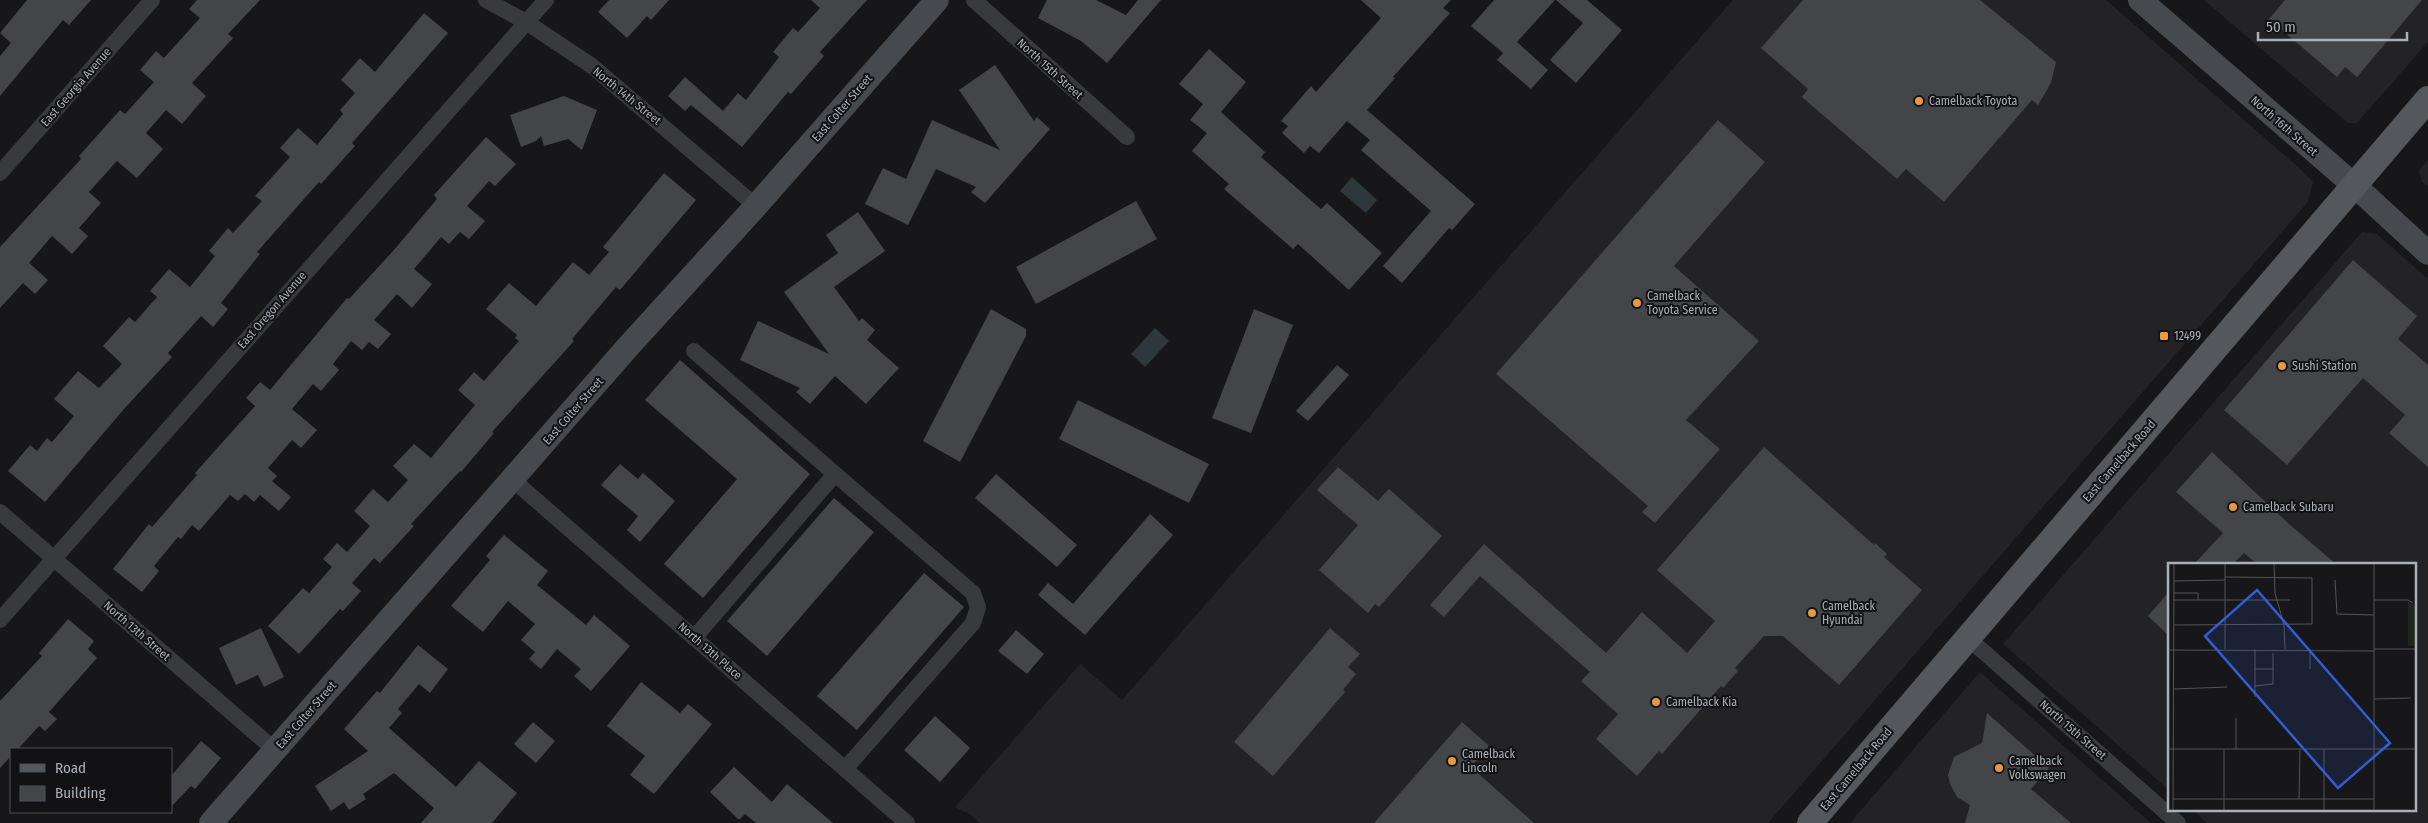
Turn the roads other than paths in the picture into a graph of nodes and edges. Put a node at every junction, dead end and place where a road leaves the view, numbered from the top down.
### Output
1 (152, 0) edge
2 (486, 0) edge
3 (546, 0) edge
4 (937, 0) edge
5 (974, 0) edge
6 (2140, 0) edge
7 (526, 22) junction
8 (2428, 99) edge
9 (1127, 137) dead end
10 (0, 173) edge
11 (2355, 186) junction
12 (756, 206) junction
13 (2428, 253) edge
14 (694, 351) dead end
15 (835, 474) junction
16 (513, 480) junction
17 (0, 512) edge
18 (53, 559) junction
19 (0, 620) edge
20 (694, 638) junction
21 (1968, 638) junction
22 (275, 750) junction
23 (845, 769) junction
24 (211, 823) edge
25 (906, 823) edge
26 (1810, 823) edge
27 (2178, 823) edge

1 - 10 street, East Georgia Avenue
2 - 7 street, North 14th Street
3 - 7 street, East Oregon Avenue
4 - 12 street, East Colter Street
5 - 9 street, North 15th Street
6 - 11 street, North 16th Street
7 - 12 street, North 14th Street
7 - 18 street, East Oregon Avenue
8 - 11 main road, East Camelback Road
11 - 13 street, North 16th Street
11 - 21 main road, East Camelback Road
12 - 16 street, East Colter Street
14 - 15 street
15 - 20 street
15 - 23 street
16 - 20 street, North 13th Place
16 - 22 street, East Colter Street
17 - 18 street, North 13th Street
18 - 19 street, East Oregon Avenue
18 - 22 street, North 13th Street
20 - 23 street, North 13th Place
21 - 26 main road, East Camelback Road
21 - 27 street, North 15th Street
22 - 24 street, East Colter Street
23 - 25 street, North 13th Place

